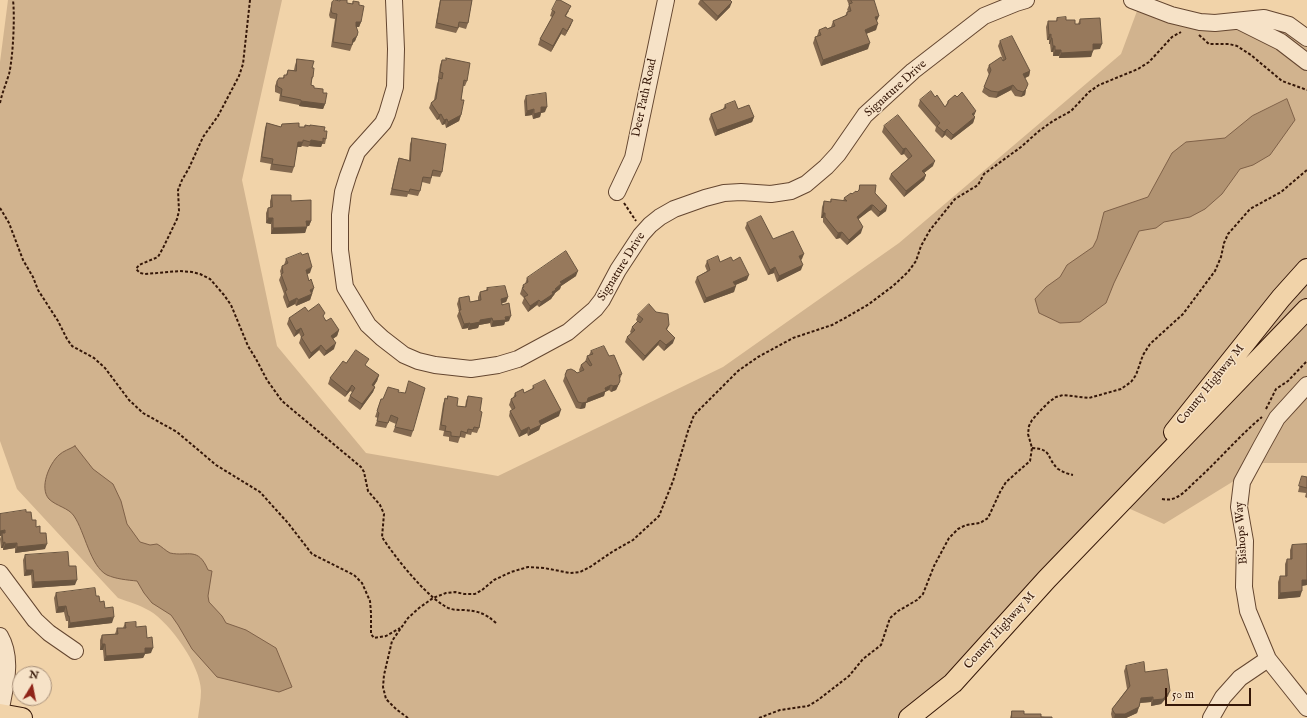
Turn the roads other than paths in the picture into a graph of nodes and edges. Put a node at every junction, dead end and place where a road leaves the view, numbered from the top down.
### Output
1 (394, 0) edge
2 (666, 0) edge
3 (1026, 0) edge
4 (1132, 0) edge
5 (1239, 21) junction
6 (1307, 38) edge
7 (1307, 62) edge
8 (617, 192) road end
9 (1307, 269) edge
10 (1307, 309) edge
11 (1307, 385) edge
12 (1119, 504) junction
13 (0, 573) edge
14 (0, 636) edge
15 (76, 652) dead end
16 (4, 658) edge
17 (1268, 659) junction
18 (1307, 708) edge
19 (0, 714) edge
20 (22, 718) edge
21 (909, 718) edge
22 (1211, 718) edge

1 - 3 street, Signature Drive
2 - 8 street, Deer Path Road
4 - 5 street
5 - 6 street
5 - 7 street
9 - 12 main road, County Highway M
10 - 12 main road, County Highway M
11 - 17 street, Bishops Way
12 - 21 main road, County Highway M
13 - 15 street
14 - 16 street
16 - 19 street
17 - 18 street, Bishops Way
17 - 22 street
19 - 20 main road

